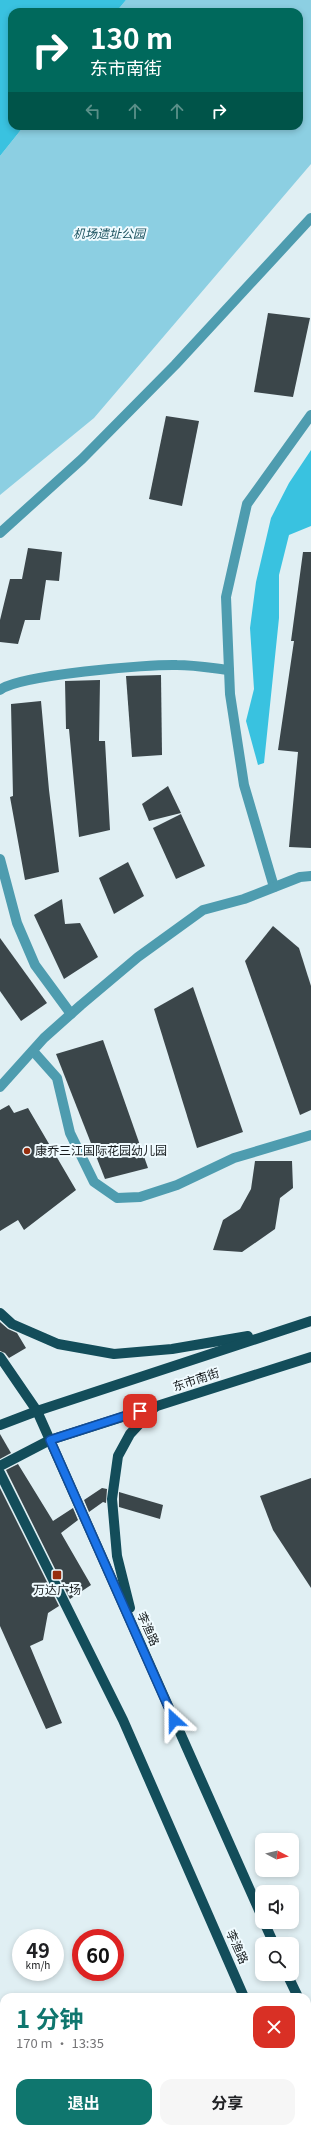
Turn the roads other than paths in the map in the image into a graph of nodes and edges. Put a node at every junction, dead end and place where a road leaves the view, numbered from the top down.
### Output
1 (311, 218) edge
2 (311, 415) edge
3 (0, 533) edge
4 (229, 670) junction
5 (0, 690) edge
6 (0, 859) edge
7 (311, 876) edge
8 (274, 887) junction
9 (71, 1014) junction
10 (33, 1051) junction
11 (0, 1087) edge
12 (311, 1135) edge
13 (0, 1313) edge
14 (311, 1321) edge
15 (282, 1330) junction
16 (0, 1357) edge
17 (311, 1357) edge
18 (155, 1406) junction
19 (37, 1411) junction
20 (0, 1425) edge
21 (50, 1440) junction
22 (0, 1466) edge
23 (0, 1473) edge
24 (137, 1635) junction
25 (255, 1901) edge
26 (290, 1981) edge
27 (242, 1993) edge
28 (296, 1993) edge

1 - 3 street
2 - 4 street
4 - 5 street
4 - 8 street
6 - 9 street
7 - 8 street
8 - 9 street
9 - 10 street
10 - 11 street
10 - 12 street
13 - 15 main road
14 - 15 main road, 东市南街
15 - 19 main road, 东市南街
16 - 19 main road, 李渔路
17 - 18 main road, 东市南街
18 - 21 main road, 东市南街
18 - 24 main road
19 - 20 main road, 东市南街
19 - 21 main road, 李渔路
21 - 22 main road, 东市南街
21 - 24 main road, 李渔路
23 - 27 main road, 李渔路
24 - 25 main road, 李渔路
26 - 28 main road

